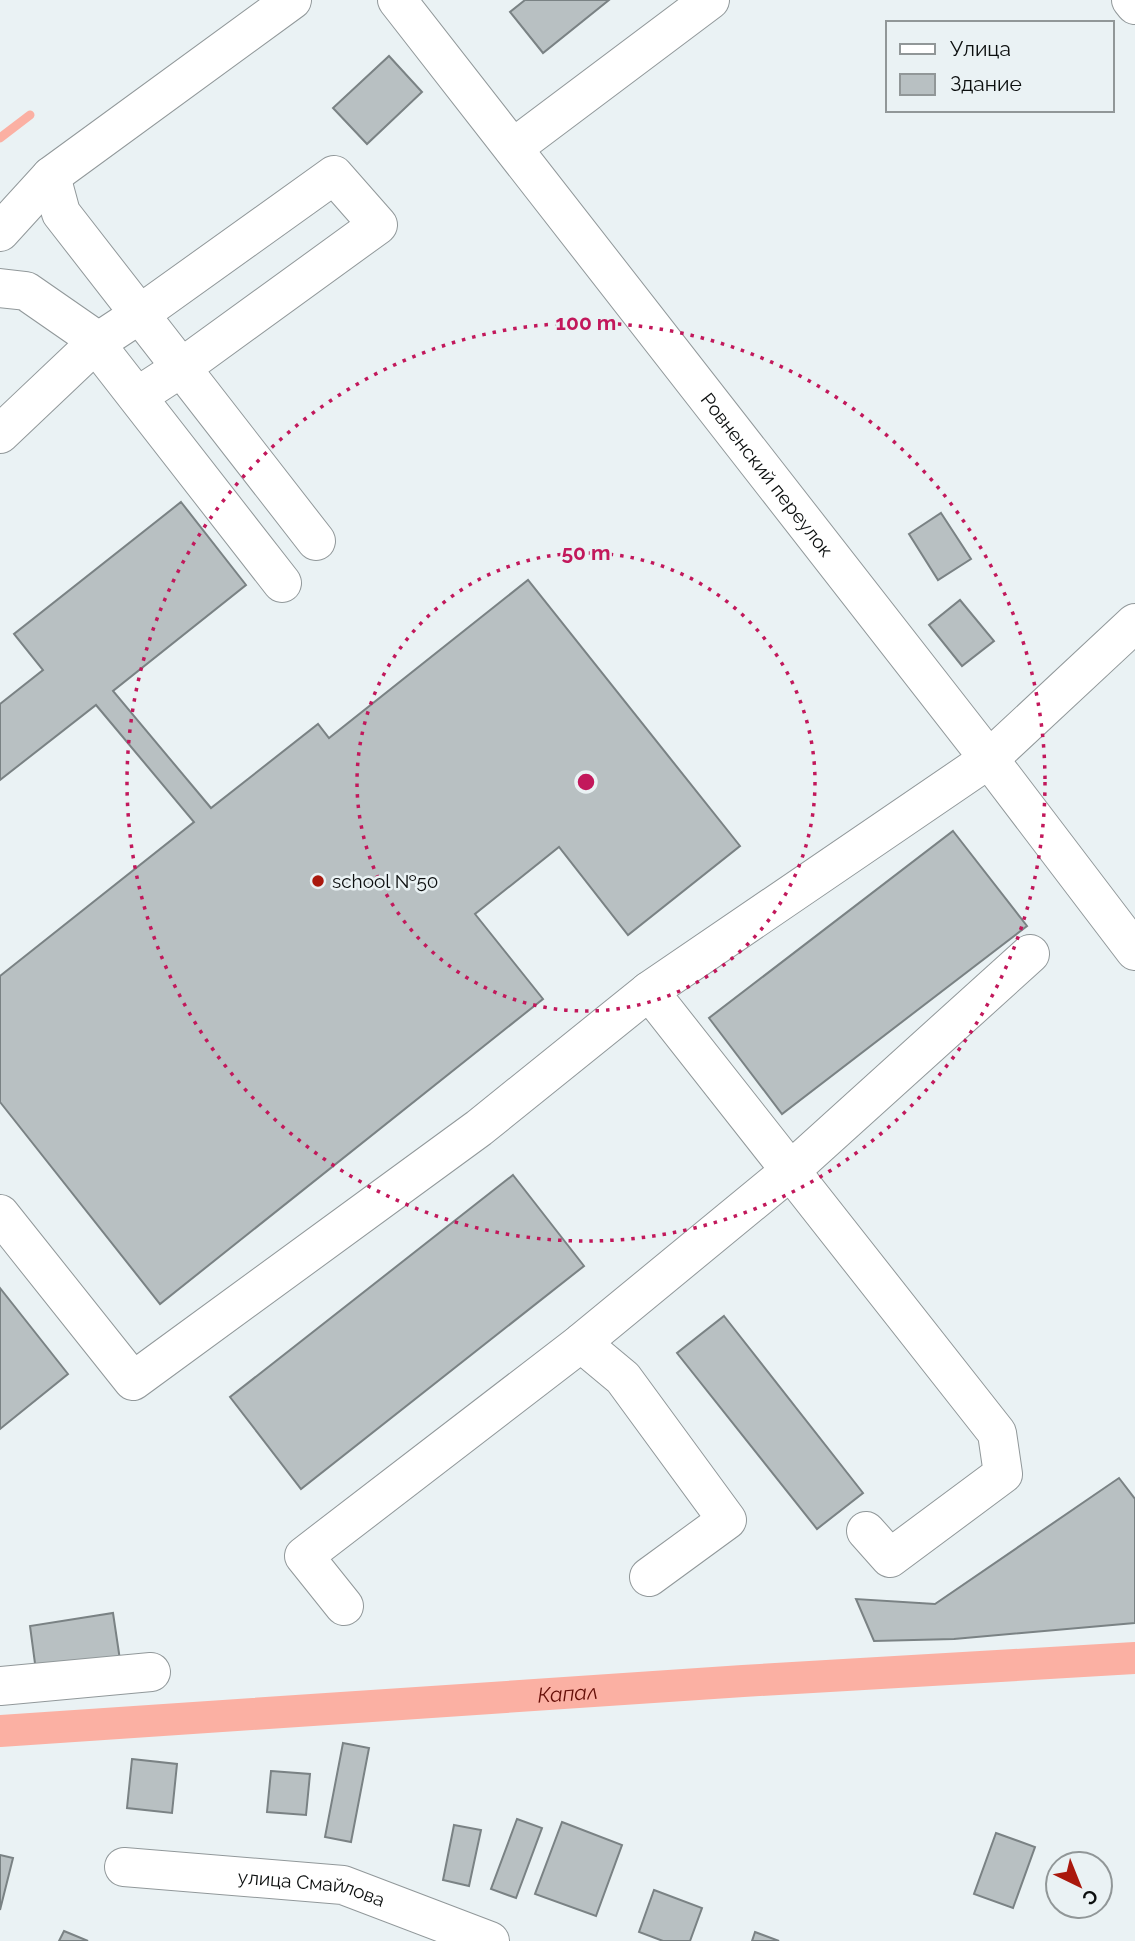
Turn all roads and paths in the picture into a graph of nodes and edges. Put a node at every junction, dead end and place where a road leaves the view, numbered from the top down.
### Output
1 (292, 0) edge
2 (397, 0) edge
3 (710, 0) edge
4 (1131, 0) edge
5 (1135, 5) edge
6 (513, 148) junction
7 (51, 176) junction
8 (0, 232) edge
9 (0, 288) edge
10 (140, 314) junction
11 (96, 343) junction
12 (181, 368) junction
13 (138, 396) junction
14 (0, 434) edge
15 (316, 541) dead end
16 (282, 583) dead end
17 (1135, 622) edge
18 (989, 759) junction
19 (1135, 951) edge
20 (1030, 954) dead end
21 (649, 990) junction
22 (790, 1171) junction
23 (0, 1214) edge
24 (581, 1343) junction
25 (866, 1531) dead end
26 (649, 1577) dead end
27 (344, 1606) dead end
28 (151, 1672) dead end
29 (0, 1686) edge
30 (124, 1867) dead end
31 (489, 1941) edge

1 - 7 street
2 - 6 street, Ровненский переулок
3 - 6 street
4 - 5 street
6 - 18 street, Ровненский переулок
7 - 8 street
7 - 10 street
9 - 11 street
10 - 11 street
10 - 12 street
10 - 12 street
11 - 13 street
11 - 14 street
12 - 13 street
12 - 15 street
13 - 16 street
17 - 18 street
18 - 19 street, Ровненский переулок
18 - 21 street
20 - 22 street
21 - 22 street
21 - 23 street
22 - 24 street
22 - 25 street
24 - 26 street
24 - 27 street
28 - 29 street
30 - 31 street, улица Смайлова

